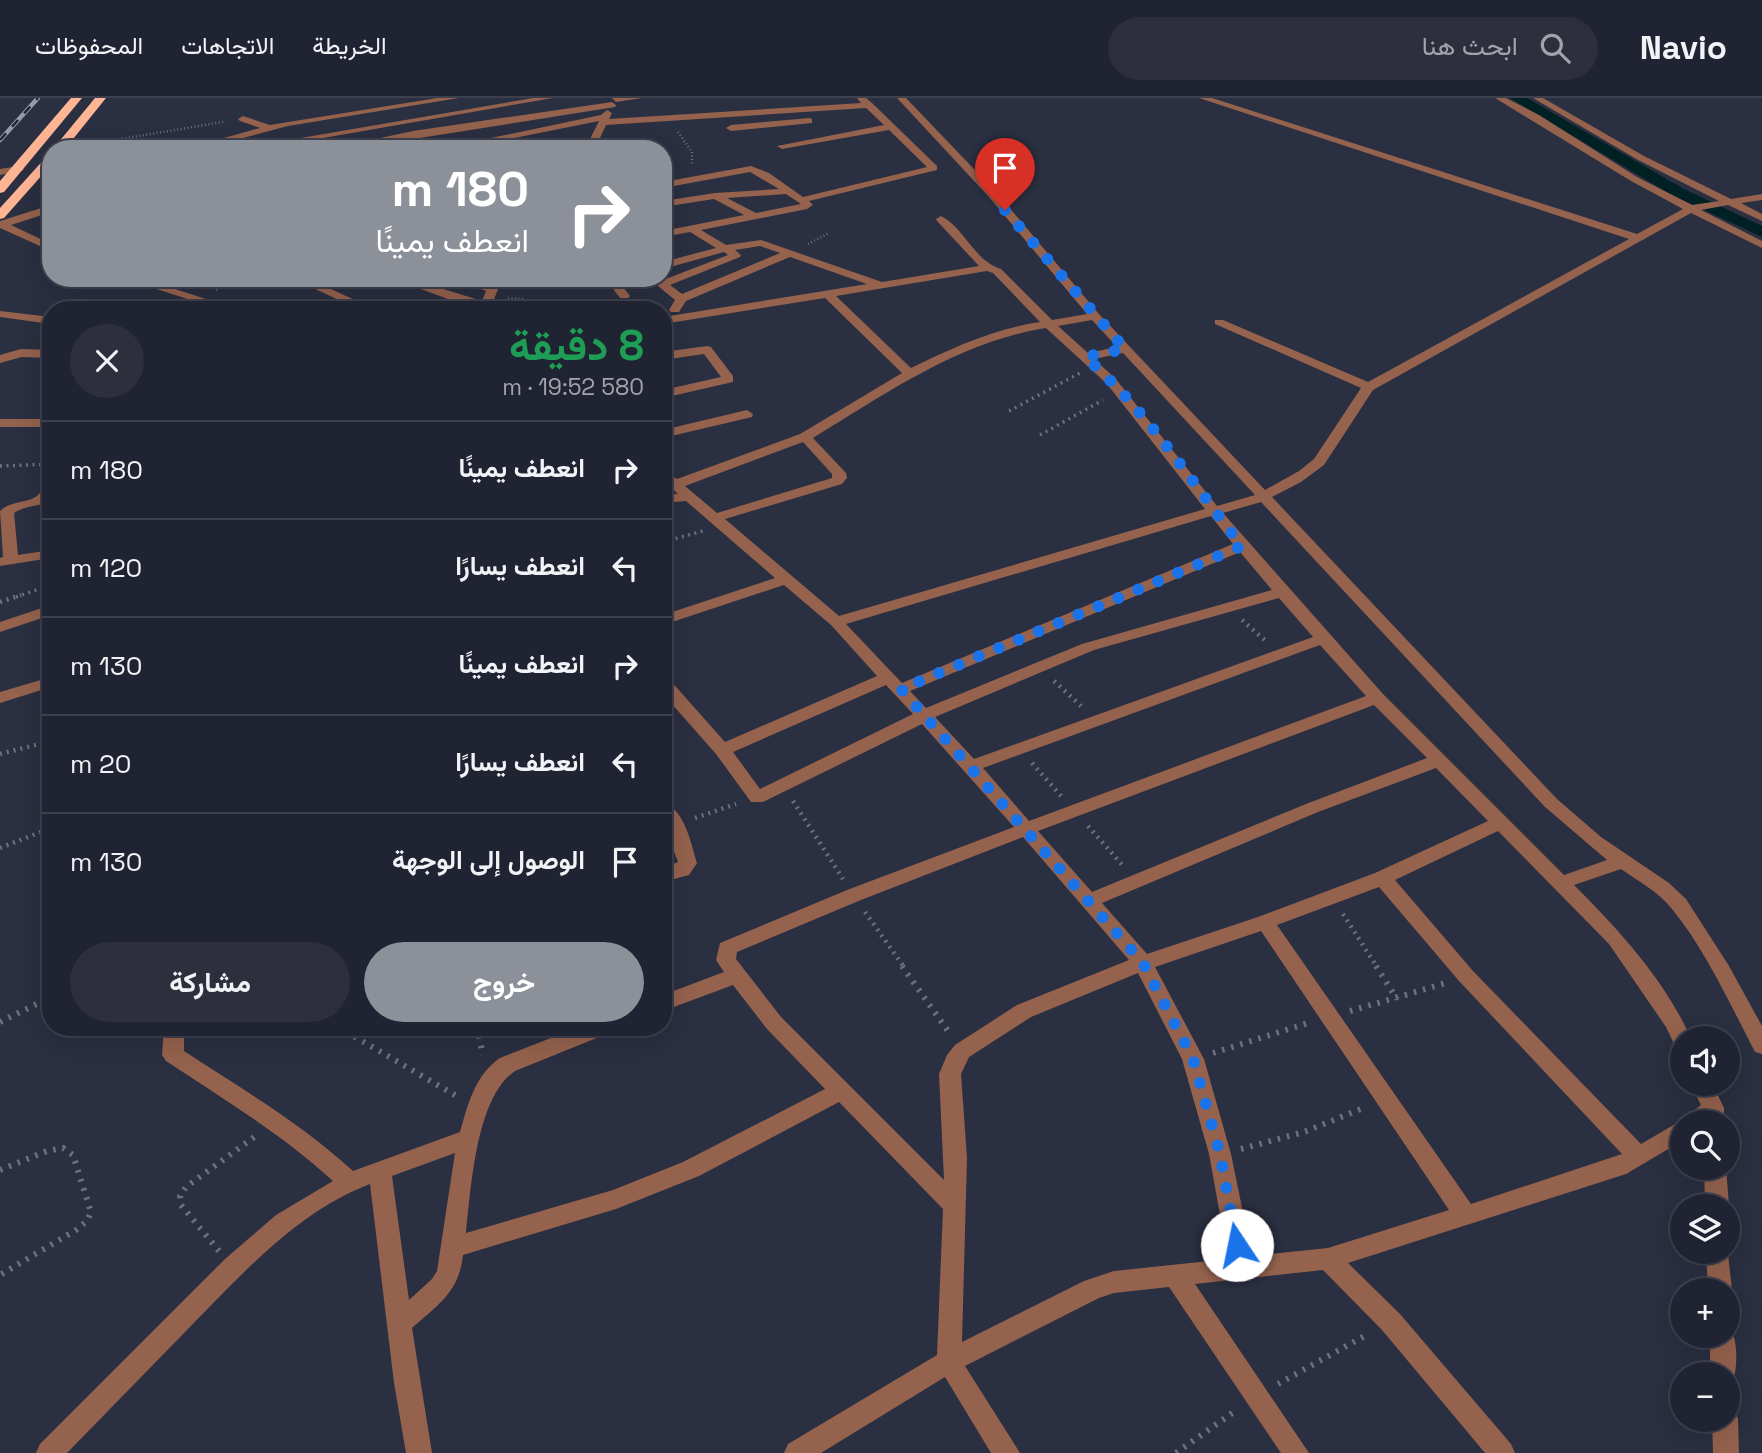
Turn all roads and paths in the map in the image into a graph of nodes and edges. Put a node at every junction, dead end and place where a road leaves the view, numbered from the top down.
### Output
1 (77, 98) edge
2 (101, 98) edge
3 (454, 98) edge
4 (550, 98) edge
5 (638, 98) edge
6 (901, 98) edge
7 (1203, 98) edge
8 (1499, 98) edge
9 (1558, 98) edge
10 (1541, 100) edge
11 (615, 101) edge
12 (865, 102) edge
13 (878, 115) junction
14 (243, 118) joint
15 (843, 118) dead end
16 (604, 119) junction
17 (819, 120) dead end
18 (891, 127) junction
19 (271, 128) junction
20 (731, 128) dead end
21 (681, 134) dead end
22 (300, 139) junction
23 (43, 140) edge
24 (66, 140) edge
25 (116, 140) edge
26 (227, 140) edge
27 (303, 140) edge
28 (381, 140) edge
29 (493, 140) edge
30 (594, 140) edge
31 (42, 141) edge
32 (782, 146) dead end
33 (19, 169) junction
34 (42, 170) edge
35 (0, 172) edge
36 (691, 179) junction
37 (672, 184) edge
38 (0, 189) edge
39 (789, 191) junction
40 (715, 195) junction
41 (1762, 197) edge
42 (802, 200) junction
43 (672, 202) edge
44 (1723, 202) junction
45 (1696, 207) junction
46 (42, 211) edge
47 (754, 216) junction
48 (1762, 218) edge
49 (941, 219) dead end
50 (1, 222) edge
51 (691, 228) junction
52 (672, 232) edge
53 (1638, 237) junction
54 (42, 240) edge
55 (35, 242) junction
56 (42, 245) edge
57 (1762, 245) edge
58 (726, 248) junction
59 (792, 252) junction
60 (672, 263) edge
61 (988, 268) junction
62 (672, 280) edge
63 (880, 285) junction
64 (157, 287) edge
65 (318, 287) edge
66 (432, 287) edge
67 (470, 287) edge
68 (618, 287) edge
69 (666, 287) edge
70 (624, 296) dead end
71 (829, 296) junction
72 (681, 299) junction
73 (198, 300) joint
74 (202, 301) edge
75 (351, 301) edge
76 (487, 301) edge
77 (526, 301) edge
78 (672, 312) edge
79 (0, 314) edge
80 (1095, 316) junction
81 (672, 319) edge
82 (42, 320) edge
83 (1219, 322) dead end
84 (1047, 323) junction
85 (1125, 349) junction
86 (42, 354) edge
87 (672, 355) edge
88 (0, 359) edge
89 (1090, 361) junction
90 (910, 374) junction
91 (1370, 387) junction
92 (1119, 391) junction
93 (672, 392) edge
94 (1009, 411) dead end
95 (747, 414) dead end
96 (0, 423) edge
97 (42, 423) edge
98 (672, 432) edge
99 (1040, 435) dead end
100 (805, 437) junction
101 (42, 464) edge
102 (0, 466) edge
103 (674, 485) joint
104 (42, 497) edge
105 (687, 497) junction
106 (1262, 497) junction
107 (672, 498) edge
108 (1214, 511) junction
109 (719, 522) junction
110 (672, 539) edge
111 (1242, 546) junction
112 (42, 556) edge
113 (6, 562) edge
114 (787, 579) junction
115 (42, 588) edge
116 (1283, 592) junction
117 (0, 602) edge
118 (1227, 608) junction
119 (42, 613) edge
120 (672, 617) edge
121 (836, 622) junction
122 (0, 627) edge
123 (1322, 639) junction
124 (1281, 654) junction
125 (1038, 666) junction
126 (895, 683) junction
127 (42, 685) edge
128 (672, 693) edge
129 (0, 698) edge
130 (1377, 698) junction
131 (924, 716) junction
132 (1098, 722) junction
133 (42, 743) edge
134 (1020, 749) junction
135 (722, 750) junction
136 (0, 754) edge
137 (1439, 760) junction
138 (971, 766) junction
139 (784, 785) junction
140 (757, 798) junction
141 (1075, 811) junction
142 (672, 815) edge
143 (672, 823) edge
144 (1499, 823) junction
145 (1027, 831) junction
146 (42, 832) edge
147 (0, 848) edge
148 (1623, 861) junction
149 (672, 873) edge
150 (1382, 878) junction
151 (1136, 880) junction
152 (1560, 883) junction
153 (854, 895) junction
154 (1332, 896) junction
155 (1087, 902) junction
156 (1265, 922) junction
157 (1143, 963) junction
158 (737, 975) junction
159 (1466, 976) junction
160 (1397, 999) junction
161 (672, 1000) edge
162 (42, 1001) edge
163 (1331, 1016) junction
164 (0, 1022) edge
165 (1675, 1026) edge
166 (174, 1036) edge
167 (352, 1036) edge
168 (579, 1036) edge
169 (1762, 1046) edge
170 (962, 1051) junction
171 (1193, 1059) junction
172 (841, 1091) junction
173 (1385, 1100) junction
174 (476, 1106) junction
175 (275, 1121) junction
176 (1670, 1137) edge
177 (470, 1138) junction
178 (1220, 1154) junction
179 (1639, 1157) junction
180 (0, 1170) edge
181 (380, 1173) junction
182 (350, 1182) junction
183 (954, 1205) junction
184 (1466, 1216) junction
185 (453, 1247) junction
186 (1328, 1259) junction
187 (233, 1268) junction
188 (1242, 1268) junction
189 (0, 1275) edge
190 (1175, 1275) junction
191 (1391, 1322) junction
192 (400, 1323) junction
193 (949, 1361) junction
194 (1258, 1394) junction
195 (1725, 1432) edge
196 (49, 1453) edge
197 (419, 1453) edge
198 (798, 1453) edge
199 (1007, 1453) edge
200 (1176, 1453) edge
201 (1296, 1453) edge
202 (1502, 1453) edge
203 (1726, 1453) edge

1 - 23 highway
2 - 24 highway
3 - 19 street
4 - 22 street
5 - 11 street
6 - 80 street
7 - 53 street
8 - 45 street
9 - 10 street
10 - 44 street
11 - 16 street
11 - 28 street
12 - 13 street
12 - 16 street
13 - 15 street
13 - 18 street
14 - 19 street
14 - 25 path
16 - 29 street
16 - 30 street
17 - 20 street
18 - 32 street
18 - 42 street
19 - 22 street
19 - 26 street
21 - 36 path
22 - 27 street
31 - 33 highway
33 - 35 street
33 - 38 highway
34 - 50 highway
36 - 37 street
36 - 39 street
39 - 40 street
39 - 42 street
40 - 43 street
40 - 47 street
41 - 44 street
42 - 47 street
44 - 45 street
44 - 48 street
45 - 53 street
45 - 57 street
46 - 50 street
47 - 51 street
49 - 61 street
50 - 55 street
51 - 52 street
51 - 58 street
53 - 91 street
54 - 55 street
55 - 56 street
58 - 59 street
58 - 60 street
58 - 62 street
59 - 63 street
59 - 72 street
61 - 63 street
61 - 84 street
63 - 71 street
64 - 73 street
65 - 75 street
66 - 76 street
67 - 76 street
68 - 70 street
69 - 72 street
71 - 81 street
71 - 90 street
72 - 78 street
73 - 74 street
76 - 77 path
79 - 82 street
80 - 84 street
80 - 85 street
83 - 91 street
84 - 89 street
84 - 90 street
85 - 89 street
85 - 106 street
86 - 88 street
87 - 93 street
89 - 92 street
89 - 94 path
90 - 100 street
91 - 106 street
92 - 99 path
92 - 108 street
95 - 98 street
96 - 97 street
100 - 103 street
100 - 109 street
101 - 102 path
103 - 105 street
104 - 113 street
105 - 107 street
105 - 109 street
106 - 108 street
106 - 148 street
108 - 111 street
108 - 121 street
109 - 110 path
109 - 114 street
111 - 116 street
111 - 126 street
112 - 113 street
114 - 120 street
114 - 121 street
115 - 117 path
116 - 118 street
116 - 123 street
118 - 124 path
118 - 125 street
119 - 122 street
121 - 126 street
123 - 124 street
123 - 130 street
124 - 132 street
125 - 131 street
125 - 132 path
126 - 131 street
126 - 135 street
127 - 129 street
128 - 135 street
130 - 137 street
130 - 141 street
131 - 138 street
131 - 139 street
132 - 134 street
133 - 136 path
134 - 138 street
134 - 141 path
135 - 140 street
137 - 144 street
137 - 151 street
138 - 145 street
139 - 140 street
139 - 153 path
140 - 142 path
141 - 145 street
141 - 151 path
143 - 149 street
144 - 150 street
144 - 152 street
145 - 153 street
145 - 155 street
146 - 147 path
148 - 152 street
148 - 169 street
150 - 154 street
150 - 159 street
151 - 155 street
152 - 165 street
153 - 158 street
153 - 170 path
154 - 156 street
154 - 160 path
155 - 157 street
156 - 157 street
156 - 163 street
157 - 170 street
157 - 171 street
158 - 161 street
158 - 172 street
159 - 160 path
159 - 179 street
160 - 163 path
162 - 164 path
163 - 171 path
163 - 173 street
166 - 175 street
167 - 174 path
168 - 174 street
170 - 183 street
171 - 178 street
172 - 183 street
172 - 185 street
173 - 178 path
173 - 184 street
174 - 177 street
175 - 182 street
175 - 187 path
176 - 179 street
177 - 181 street
177 - 185 street
178 - 188 street
179 - 184 street
180 - 189 path
181 - 182 street
181 - 192 street
182 - 187 street
183 - 193 street
184 - 186 street
185 - 192 street
186 - 188 street
186 - 191 street
187 - 196 street
188 - 190 street
190 - 193 street
190 - 194 street
191 - 194 path
191 - 202 street
192 - 197 street
193 - 198 street
193 - 199 street
194 - 200 path
194 - 201 street
195 - 203 street

